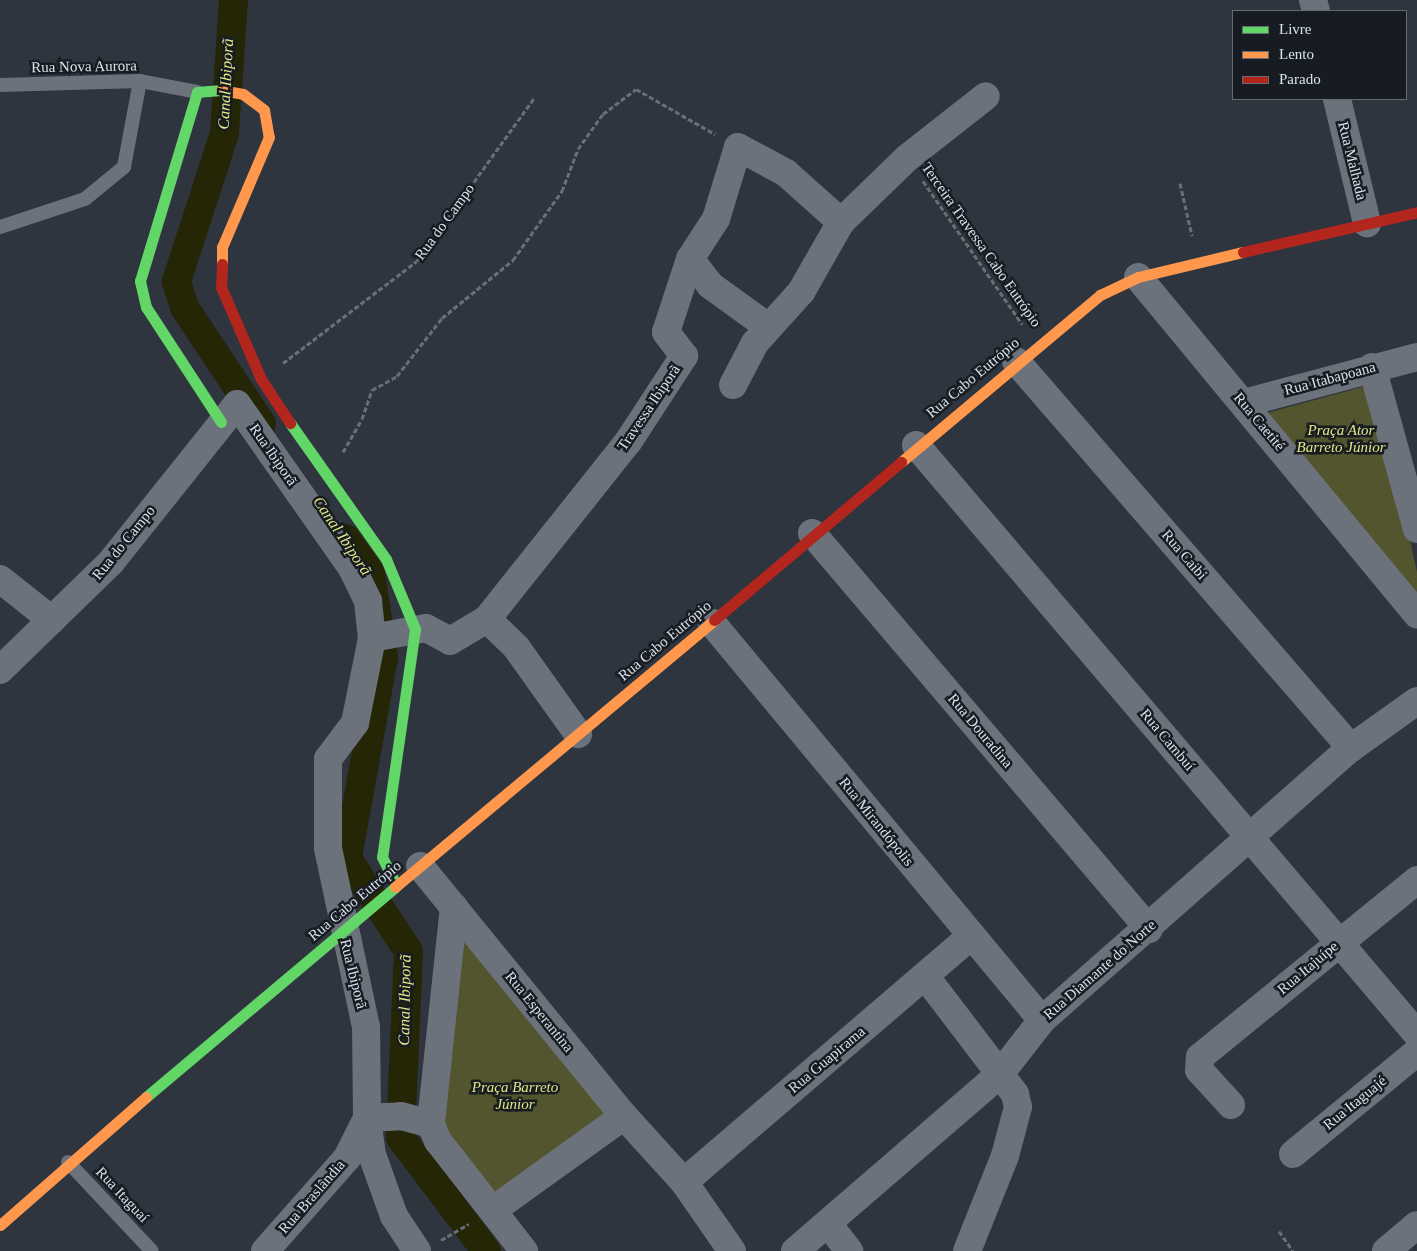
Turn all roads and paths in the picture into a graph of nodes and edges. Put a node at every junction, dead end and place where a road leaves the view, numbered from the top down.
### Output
1 (140, 81) junction
2 (0, 85) edge
3 (197, 92) junction
4 (986, 96) dead end
5 (534, 98) dead end
6 (1337, 100) edge
7 (738, 147) junction
8 (906, 158) junction
9 (1180, 183) dead end
10 (1417, 212) edge
11 (841, 222) junction
12 (1367, 223) junction
13 (0, 227) edge
14 (690, 259) junction
15 (1199, 263) junction
16 (1138, 277) junction
17 (768, 327) junction
18 (1026, 353) junction
19 (1417, 357) edge
20 (1372, 367) junction
21 (261, 379) junction
22 (734, 385) dead end
23 (1244, 403) junction
24 (229, 413) junction
25 (916, 445) junction
26 (330, 482) junction
27 (1417, 529) edge
28 (812, 533) junction
29 (0, 579) edge
30 (1417, 614) edge
31 (487, 619) junction
32 (52, 620) junction
33 (712, 623) junction
34 (408, 629) junction
35 (372, 638) junction
36 (0, 670) edge
37 (1417, 701) edge
38 (578, 734) junction
39 (1351, 748) junction
40 (1250, 838) junction
41 (420, 866) junction
42 (1417, 880) edge
43 (396, 886) junction
44 (454, 907) junction
45 (1149, 929) junction
46 (343, 930) junction
47 (970, 937) junction
48 (1339, 941) junction
49 (926, 977) junction
50 (1042, 1020) junction
51 (1417, 1034) edge
52 (1417, 1052) edge
53 (1008, 1084) junction
54 (1231, 1105) dead end
55 (624, 1116) junction
56 (367, 1118) junction
57 (430, 1124) junction
58 (1293, 1154) dead end
59 (68, 1162) junction
60 (684, 1182) junction
61 (484, 1215) junction
62 (0, 1225) edge
63 (829, 1225) junction
64 (1417, 1225) edge
65 (1279, 1231) dead end
66 (425, 1248) edge
67 (152, 1251) edge
68 (265, 1251) edge
69 (524, 1251) edge
70 (732, 1251) edge
71 (795, 1251) edge
72 (849, 1251) edge
73 (966, 1251) edge
74 (1293, 1251) edge
75 (1386, 1251) edge

1 - 2 lane, Rua Nova Aurora
1 - 3 lane, Rua Nova Aurora
1 - 13 lane
3 - 21 street
3 - 24 street
4 - 8 street
5 - 21 path, Rua do Campo
6 - 12 street, Rua Malhada
7 - 11 street
7 - 14 street, Travessa Ibiporã
7 - 26 path
8 - 11 street
8 - 18 path, Terceira Travessa Cabo Eutrópio
9 - 15 path
10 - 12 street, Rua Cabo Eutrópio
11 - 17 street
12 - 15 street, Rua Cabo Eutrópio
14 - 17 street
14 - 31 street, Travessa Ibiporã
15 - 16 street, Rua Cabo Eutrópio
16 - 18 street, Rua Cabo Eutrópio
16 - 23 street, Rua Caetité
17 - 22 street
18 - 25 street, Rua Cabo Eutrópio
18 - 39 street, Rua Caibi
19 - 20 street, Rua Itabapoana
20 - 23 street, Rua Itabapoana
20 - 27 street
21 - 26 street
23 - 30 street, Rua Caetité
24 - 32 street, Rua do Campo
24 - 35 street, Rua Ibiporã
25 - 28 street, Rua Cabo Eutrópio
25 - 40 street, Rua Cambuí
26 - 34 street
28 - 33 street, Rua Cabo Eutrópio
28 - 45 street, Rua Douradina
29 - 32 street
31 - 34 street, Travessa Ibiporã
31 - 38 street
32 - 36 street, Rua do Campo
33 - 38 street, Rua Cabo Eutrópio
33 - 47 street, Rua Mirandópolis
34 - 35 street
34 - 43 street
35 - 46 street, Rua Ibiporã
37 - 39 street, Rua Diamante do Norte
38 - 41 street, Rua Cabo Eutrópio
39 - 40 street, Rua Diamante do Norte
40 - 45 street, Rua Diamante do Norte
40 - 48 street, Rua Cambuí
41 - 43 street, Rua Cabo Eutrópio
41 - 44 street
42 - 48 street, Rua Itajuípe
43 - 46 street, Rua Cabo Eutrópio
44 - 55 street, Rua Esperantina
44 - 57 street
45 - 50 street, Rua Diamante do Norte
46 - 56 street, Rua Ibiporã
46 - 59 street, Rua Cabo Eutrópio
47 - 49 street, Rua Guapirama
47 - 50 street, Rua Mirandópolis
48 - 51 street, Rua Cambuí
48 - 54 street, Rua Itajuípe
49 - 53 street
49 - 60 street, Rua Guapirama
50 - 53 street, Rua Diamante do Norte
52 - 58 street, Rua Itaguajé
53 - 63 street, Rua Diamante do Norte
53 - 73 street
55 - 60 street, Rua Esperantina
55 - 61 street
56 - 57 street
56 - 66 street, Rua Ibiporã
56 - 68 street, Rua Braslândia
57 - 61 street
59 - 62 street, Rua Cabo Eutrópio
59 - 67 lane, Rua Itaguaí
60 - 70 street, Rua Esperantina
61 - 66 path
61 - 69 street
63 - 71 street, Rua Diamante do Norte
63 - 72 street
64 - 75 street
65 - 74 path

